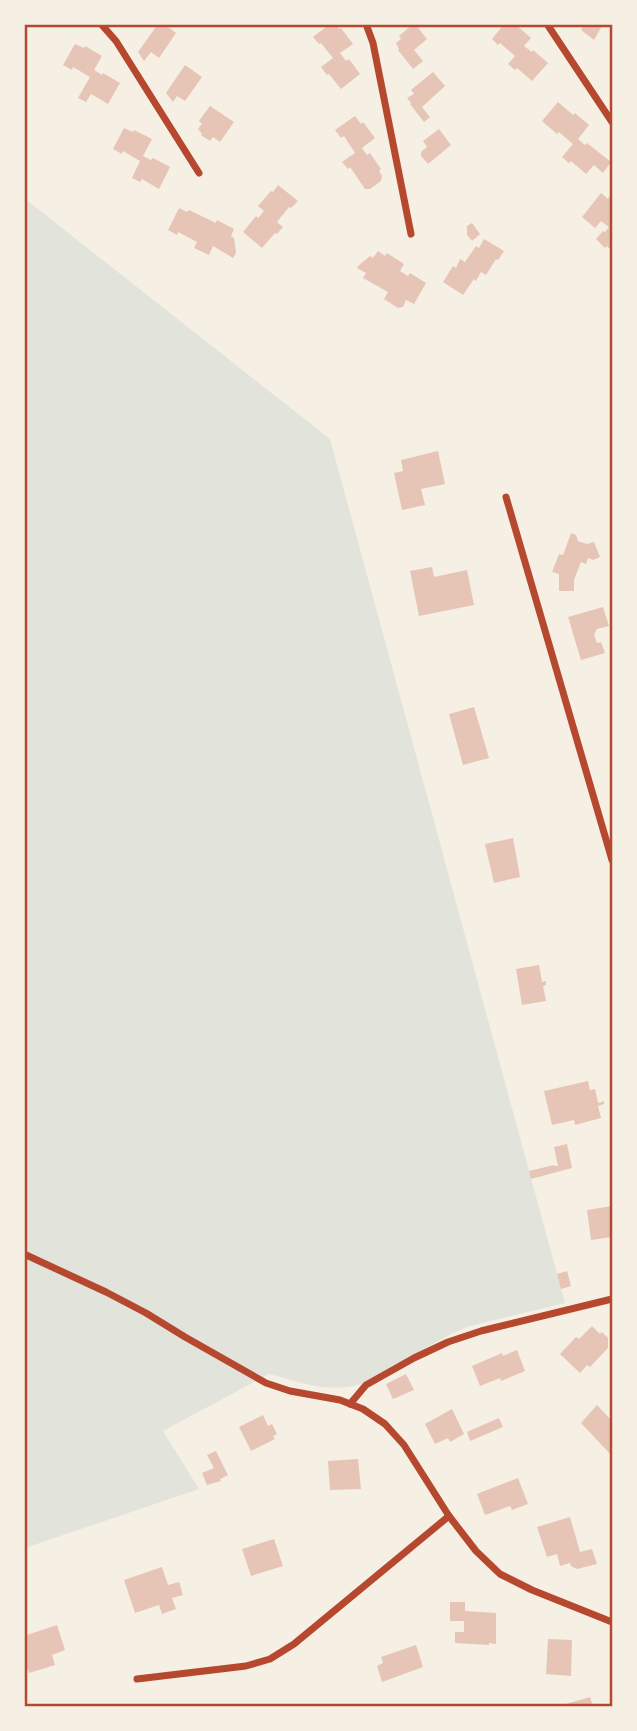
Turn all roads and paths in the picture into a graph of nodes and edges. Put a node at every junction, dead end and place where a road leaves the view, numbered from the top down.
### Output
1 (101, 24) edge
2 (366, 24) edge
3 (547, 24) edge
4 (612, 122) edge
5 (199, 173) dead end
6 (411, 234) dead end
7 (506, 497) dead end
8 (612, 860) edge
9 (24, 1254) edge
10 (612, 1299) edge
11 (350, 1404) junction
12 (449, 1516) junction
13 (612, 1622) edge
14 (137, 1679) dead end

1 - 5 street
2 - 6 street
3 - 4 street
7 - 8 street
9 - 11 street
10 - 11 street
11 - 12 street
12 - 13 street
12 - 14 street

